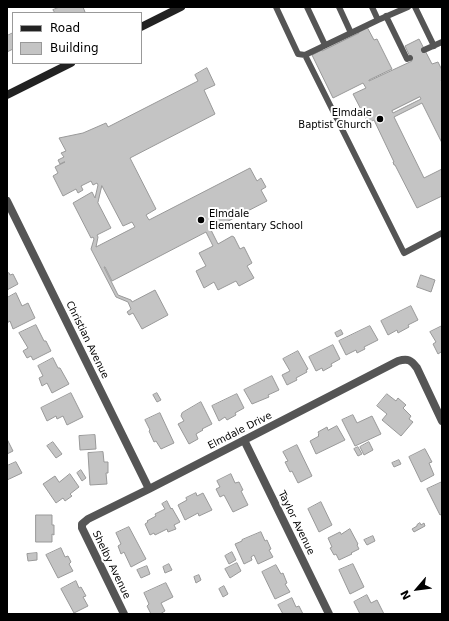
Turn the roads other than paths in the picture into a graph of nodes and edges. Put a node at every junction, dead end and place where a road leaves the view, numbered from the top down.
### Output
1 (181, 7) edge
2 (276, 7) edge
3 (307, 7) edge
4 (339, 7) edge
5 (372, 7) edge
6 (406, 7) edge
7 (415, 7) edge
8 (386, 16) junction
9 (378, 20) junction
10 (142, 26) edge
11 (351, 33) junction
12 (442, 42) edge
13 (325, 45) junction
14 (434, 46) junction
15 (424, 50) dead end
16 (305, 55) junction
17 (408, 58) dead end
18 (69, 64) edge
19 (7, 95) edge
20 (7, 201) edge
21 (442, 234) edge
22 (442, 421) edge
23 (244, 440) junction
24 (149, 489) junction
25 (82, 524) joint
26 (124, 614) edge
27 (329, 614) edge

1 - 10 street
2 - 16 lane
3 - 13 lane
4 - 11 lane
5 - 9 lane
6 - 8 lane
7 - 14 lane
8 - 9 lane
8 - 17 lane
9 - 11 lane
11 - 13 lane
12 - 14 lane
13 - 16 lane
14 - 15 lane
16 - 21 lane
18 - 19 street
20 - 24 street, Christian Avenue
22 - 23 street, Elmdale Drive
23 - 24 street, Elmdale Drive
23 - 27 street, Taylor Avenue
24 - 25 street, Elmdale Drive
25 - 26 street, Shelby Avenue

